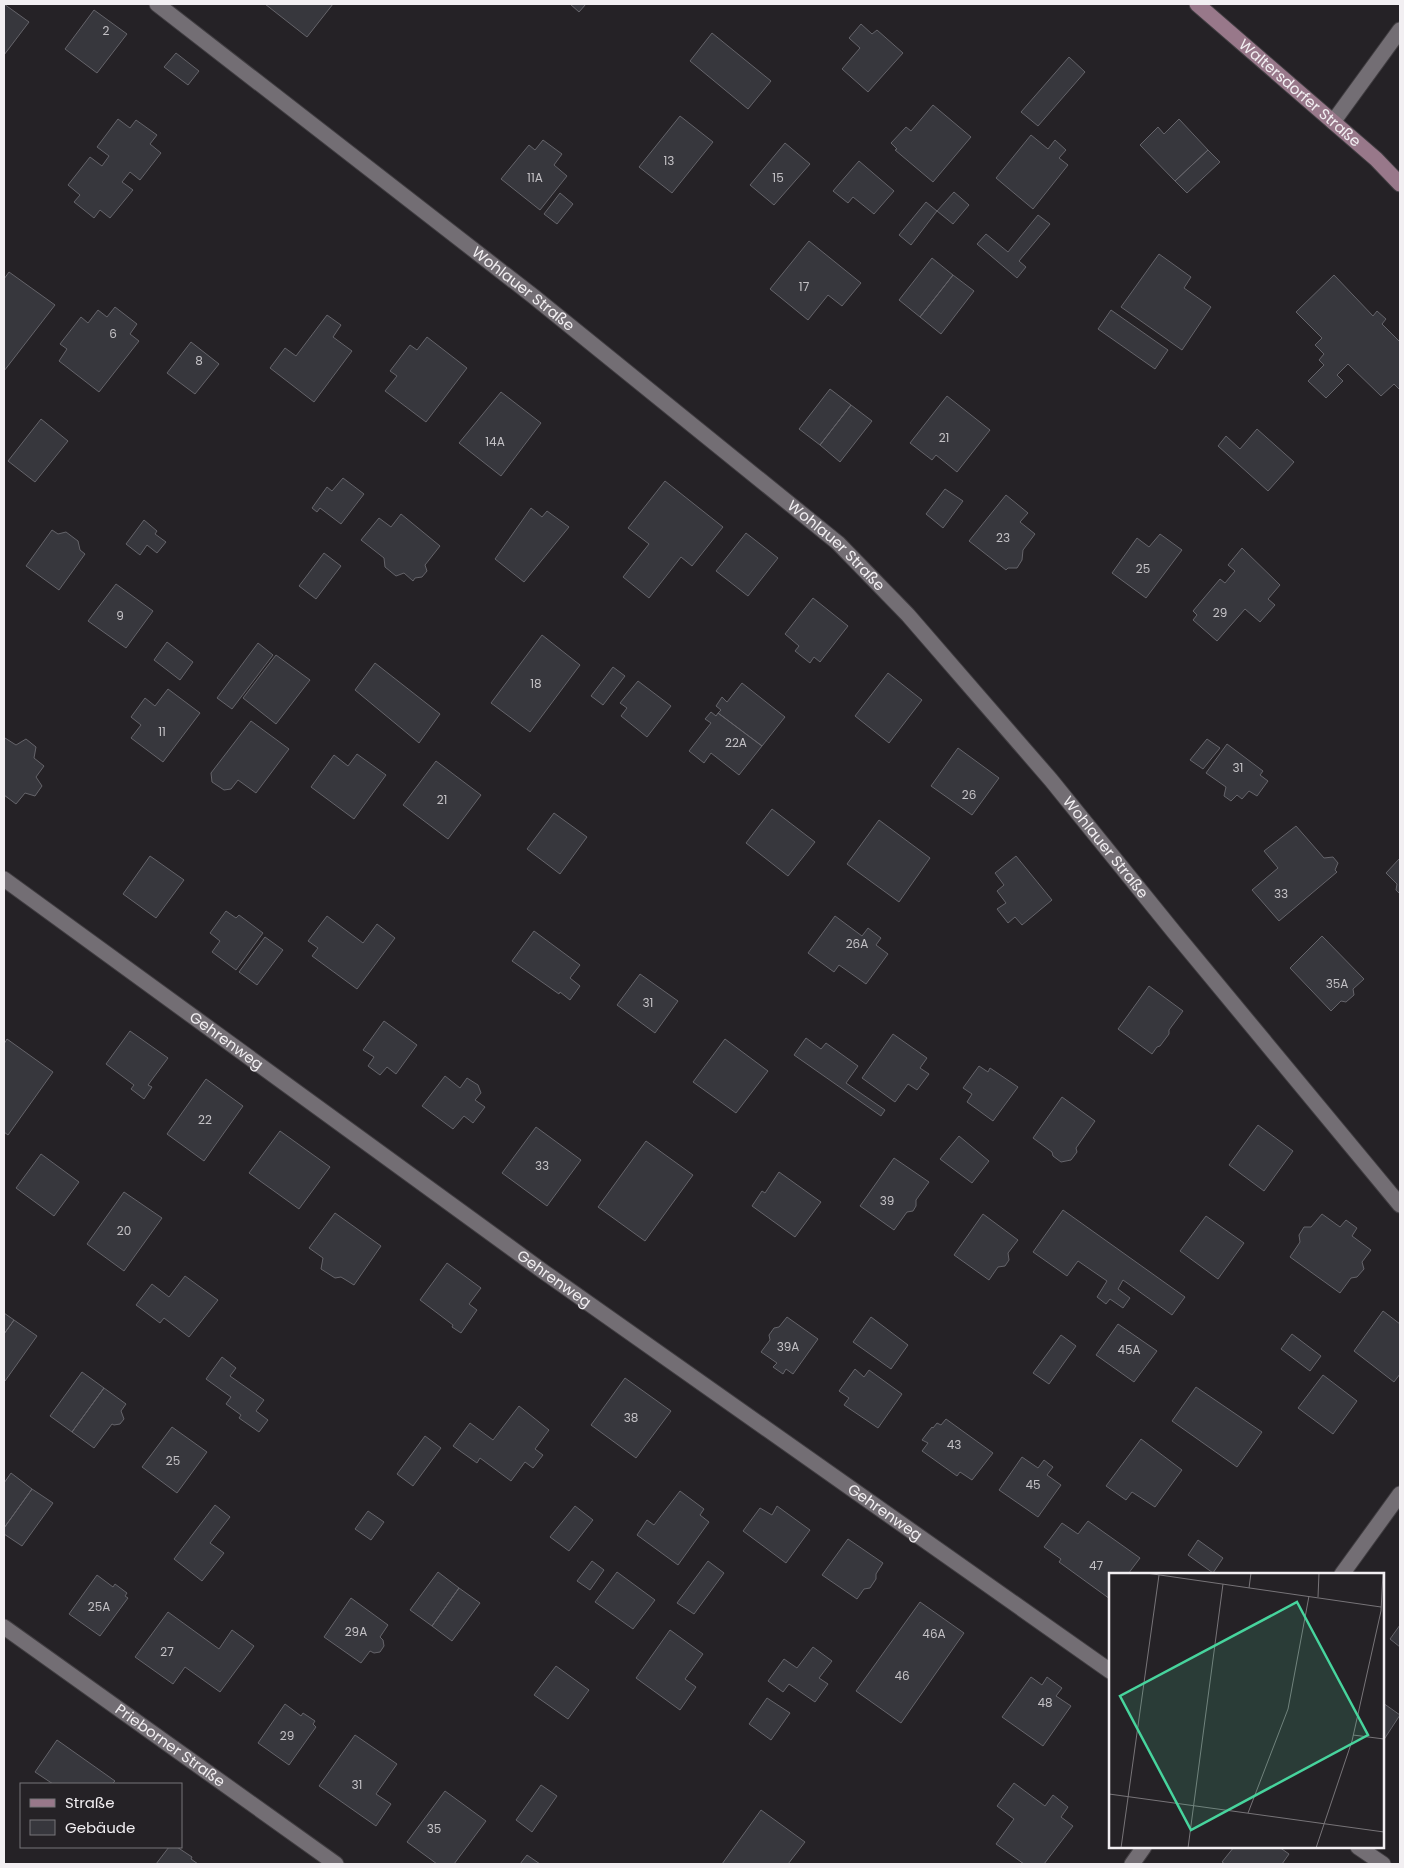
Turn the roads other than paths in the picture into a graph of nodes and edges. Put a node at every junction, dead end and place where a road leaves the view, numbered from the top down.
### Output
1 (157, 4) edge
2 (1197, 4) edge
3 (1400, 30) edge
4 (1333, 122) junction
5 (1400, 184) edge
6 (4, 879) edge
7 (1400, 1206) edge
8 (1400, 1494) edge
9 (1343, 1573) edge
10 (4, 1627) edge
11 (1109, 1670) edge
12 (1143, 1848) edge
13 (1359, 1848) edge
14 (336, 1864) edge
15 (1132, 1864) edge
16 (1382, 1864) edge

1 - 7 street, Wohlauer Straße
2 - 4 street, Waltersdorfer Straße
3 - 4 street
4 - 5 street, Waltersdorfer Straße
6 - 11 street, Gehrenweg
8 - 9 street
10 - 14 street, Prieborner Straße
12 - 15 street
13 - 16 street

